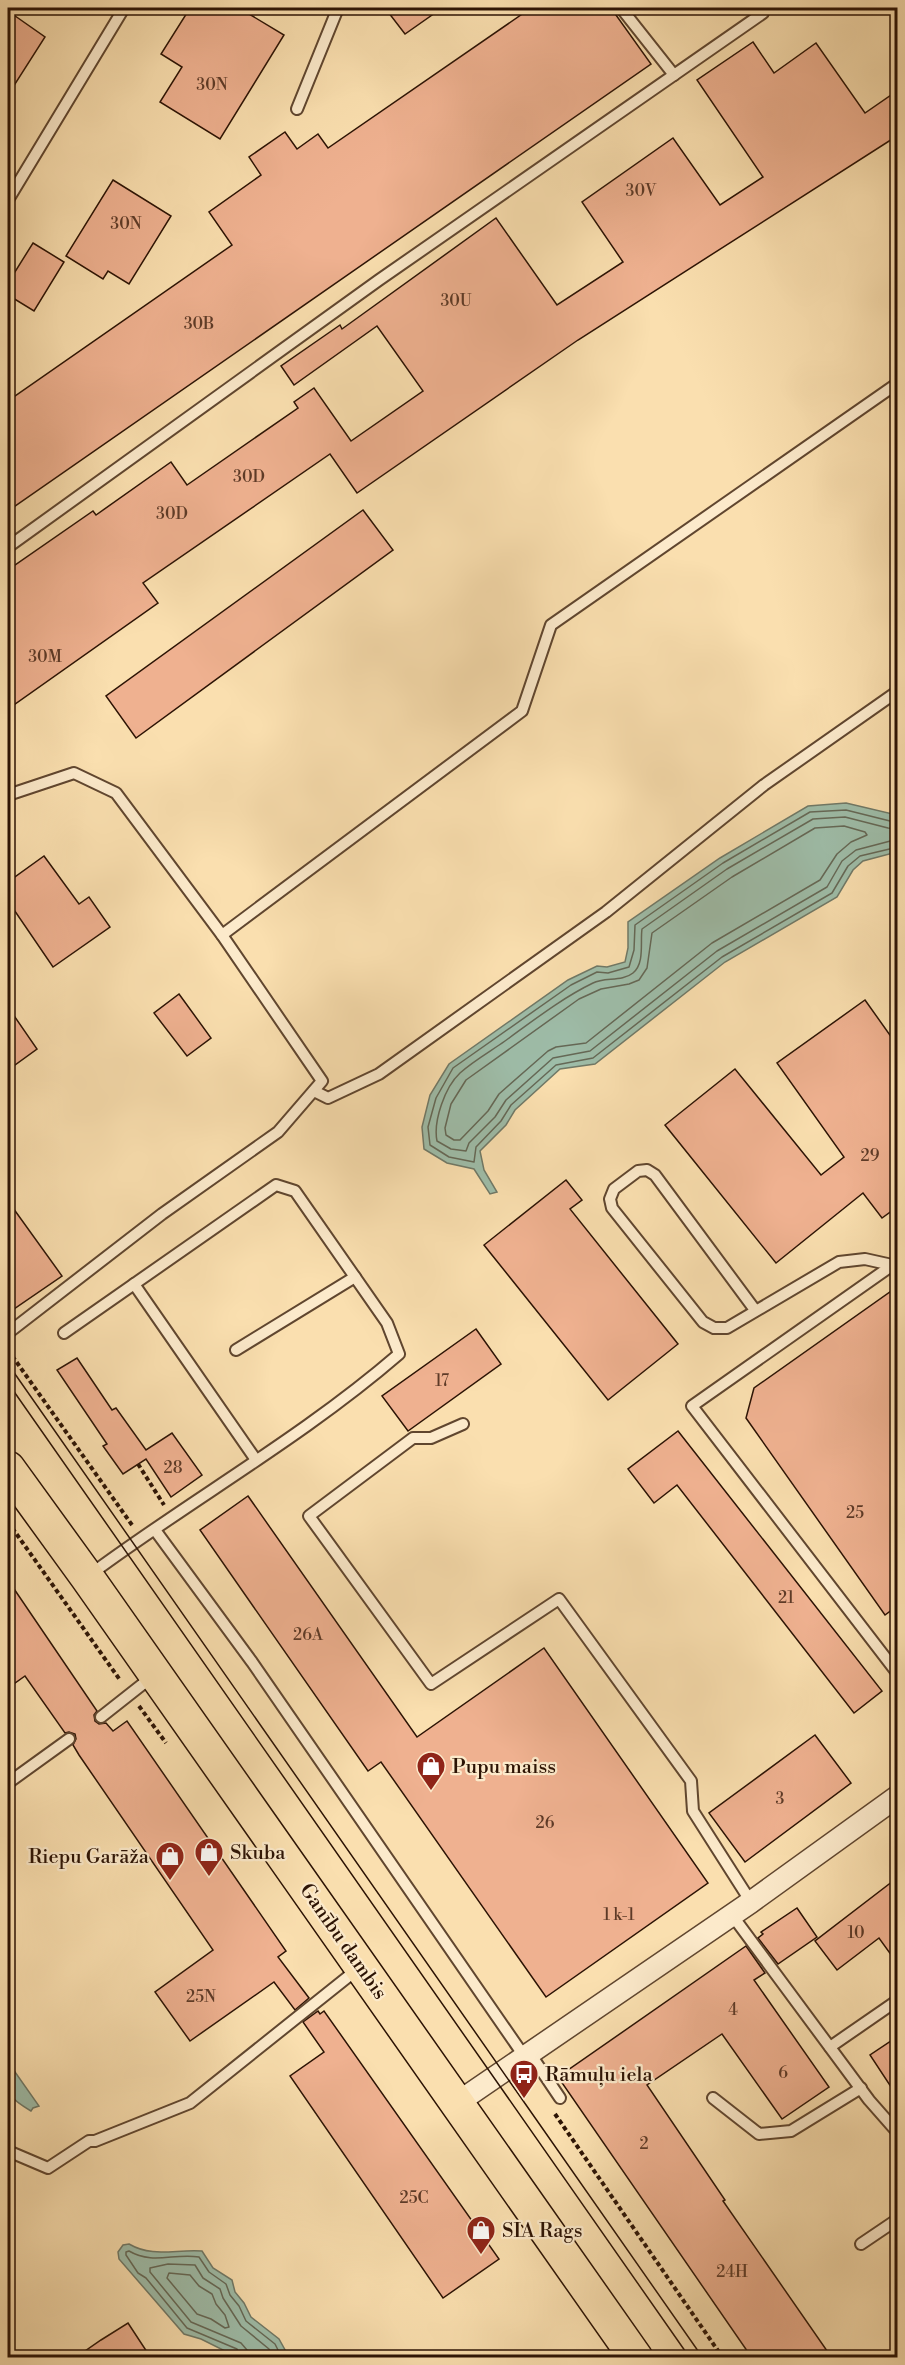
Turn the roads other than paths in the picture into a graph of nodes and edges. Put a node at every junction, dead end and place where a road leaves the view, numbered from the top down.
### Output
1 (124, 8) edge
2 (338, 8) edge
3 (621, 8) edge
4 (763, 13) dead end
5 (674, 75) junction
6 (297, 109) dead end
7 (8, 200) edge
8 (897, 383) edge
9 (8, 547) edge
10 (897, 691) edge
11 (8, 795) edge
12 (222, 935) junction
13 (314, 1090) junction
14 (895, 1263) edge
15 (355, 1276) junction
16 (134, 1284) junction
17 (755, 1310) junction
18 (8, 1333) edge
19 (64, 1333) dead end
20 (236, 1350) dead end
21 (463, 1424) dead end
22 (256, 1460) junction
23 (8, 1468) edge
24 (155, 1530) junction
25 (87, 1577) junction
26 (156, 1674) junction
27 (897, 1674) edge
28 (101, 1717) dead end
29 (69, 1739) dead end
30 (8, 1783) edge
31 (897, 1796) edge
32 (751, 1902) junction
33 (732, 1915) junction
34 (362, 1966) junction
35 (897, 2000) edge
36 (830, 2047) junction
37 (526, 2054) junction
38 (861, 2088) junction
39 (560, 2097) dead end
40 (713, 2098) dead end
41 (457, 2103) junction
42 (897, 2133) edge
43 (8, 2151) edge
44 (897, 2219) edge
45 (861, 2244) dead end
46 (636, 2358) edge

1 - 7 lane
2 - 6 lane
3 - 5 lane
4 - 5 lane
5 - 9 lane
8 - 12 lane
10 - 13 lane
11 - 12 lane
12 - 13 lane
13 - 18 lane
14 - 17 lane
14 - 27 lane
15 - 16 lane
15 - 20 lane
15 - 22 lane
16 - 19 lane
16 - 22 lane
17 - 17 lane
21 - 32 lane
22 - 24 lane
23 - 25 main road, Ganību dambis
24 - 25 lane
24 - 37 lane
25 - 26 main road, Ganību dambis
26 - 28 lane
26 - 34 main road, Ganību dambis
29 - 30 lane
31 - 32 street
32 - 33 street
33 - 36 lane
33 - 37 street
34 - 41 main road, Ganību dambis
34 - 43 lane
35 - 36 lane
36 - 38 lane
37 - 39 lane
37 - 41 street
38 - 40 lane
38 - 42 lane
41 - 46 main road, Ganību dambis
44 - 45 lane

